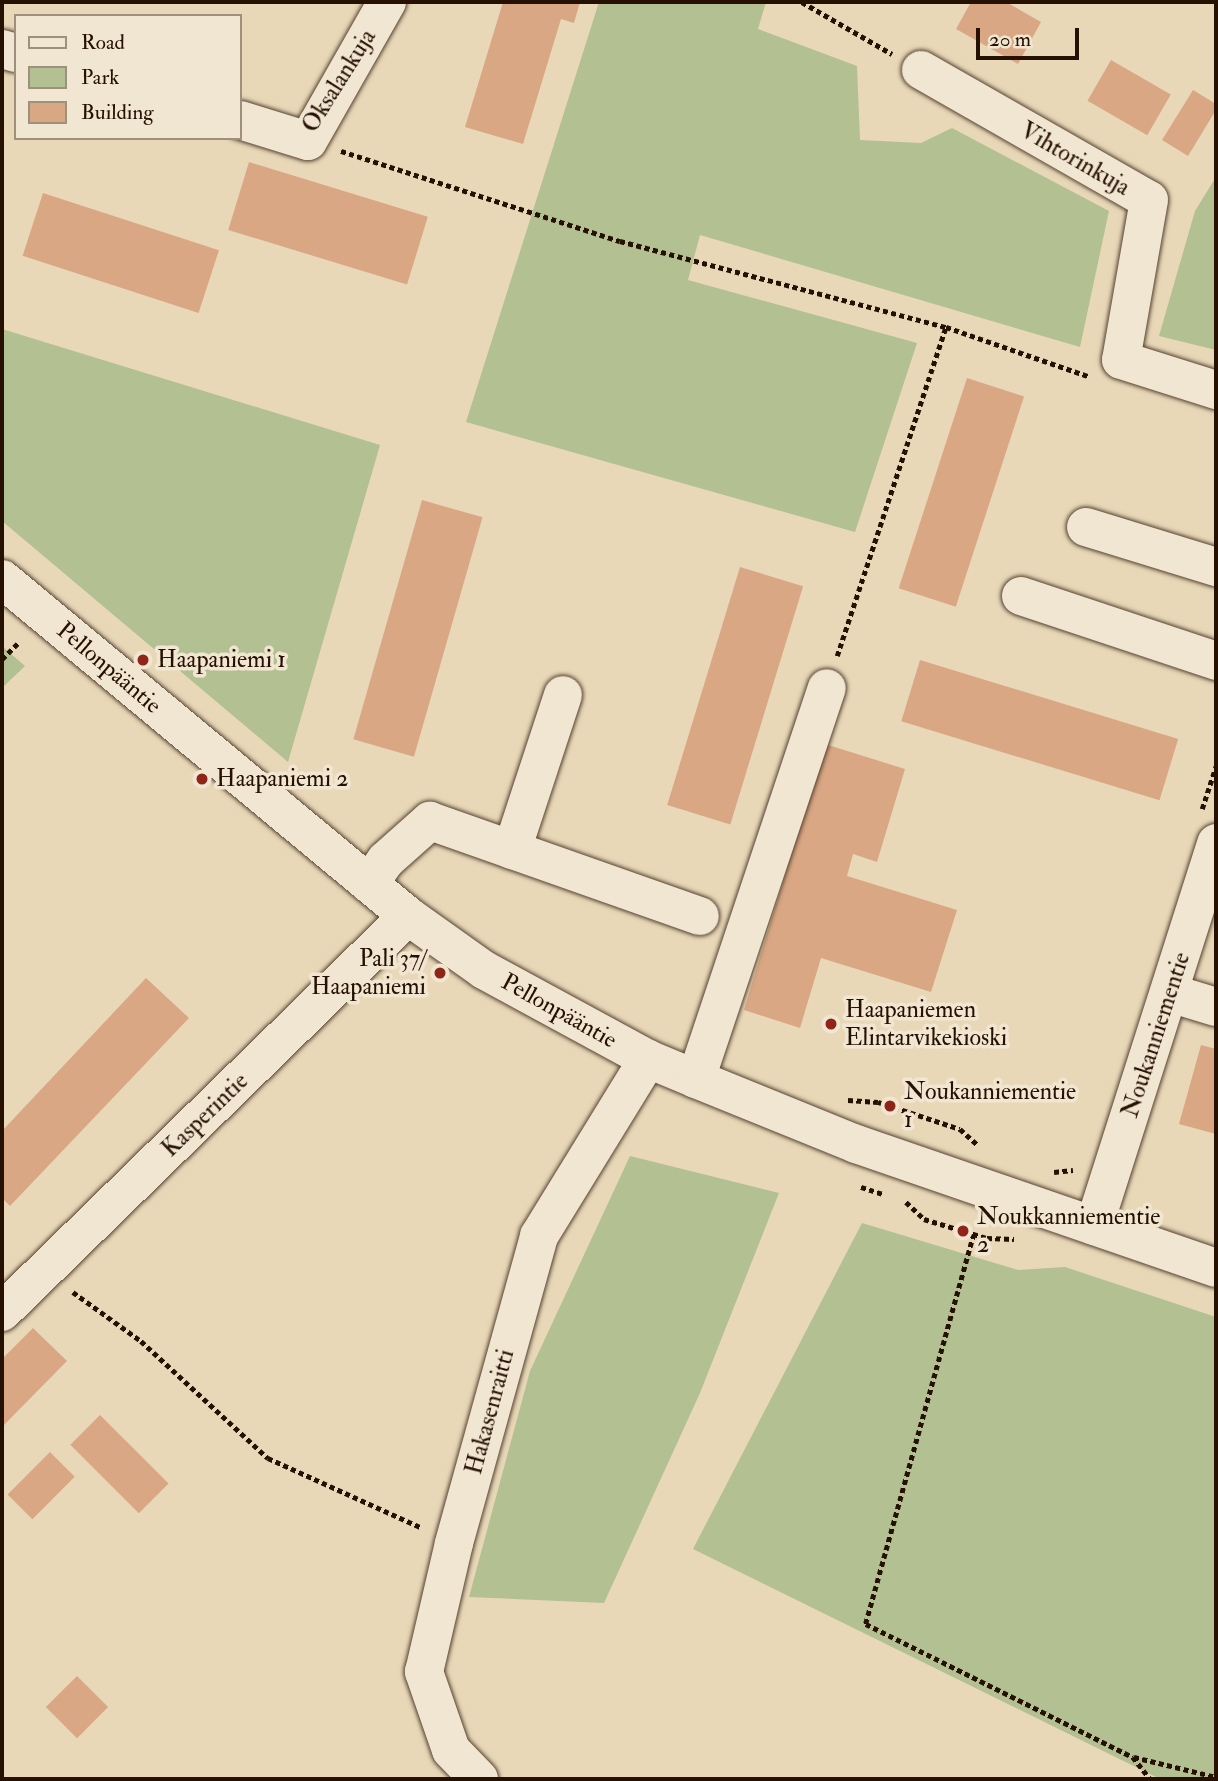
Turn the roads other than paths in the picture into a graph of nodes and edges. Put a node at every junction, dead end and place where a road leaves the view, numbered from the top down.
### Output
1 (387, 2) edge
2 (921, 71) road end
3 (242, 121) edge
4 (1216, 390) edge
5 (1086, 527) dead end
6 (1216, 567) edge
7 (2, 579) edge
8 (1021, 596) dead end
9 (1216, 661) edge
10 (827, 688) road end
11 (563, 695) dead end
12 (1216, 843) edge
13 (512, 850) junction
14 (369, 884) junction
15 (408, 916) junction
16 (700, 916) dead end
17 (1170, 993) junction
18 (1216, 1007) edge
19 (648, 1059) junction
20 (696, 1079) junction
21 (1094, 1226) junction
22 (1216, 1268) edge
23 (2, 1312) edge
24 (479, 1779) edge

1 - 3 street, Oksalankuja
2 - 4 street, Vihtorinkuja
5 - 6 street
7 - 14 street, Pellonpääntie
8 - 9 street
10 - 20 street
11 - 13 street
12 - 17 street, Noukanniementie
13 - 14 street
13 - 16 street
14 - 15 street, Pellonpääntie
15 - 19 street, Pellonpääntie
15 - 23 street, Kasperintie
17 - 18 street
17 - 21 street, Noukanniementie
19 - 20 street, Pellonpääntie
19 - 24 street, Hakasenraitti
20 - 21 street, Pellonpääntie
21 - 22 street, Pellonpääntie

